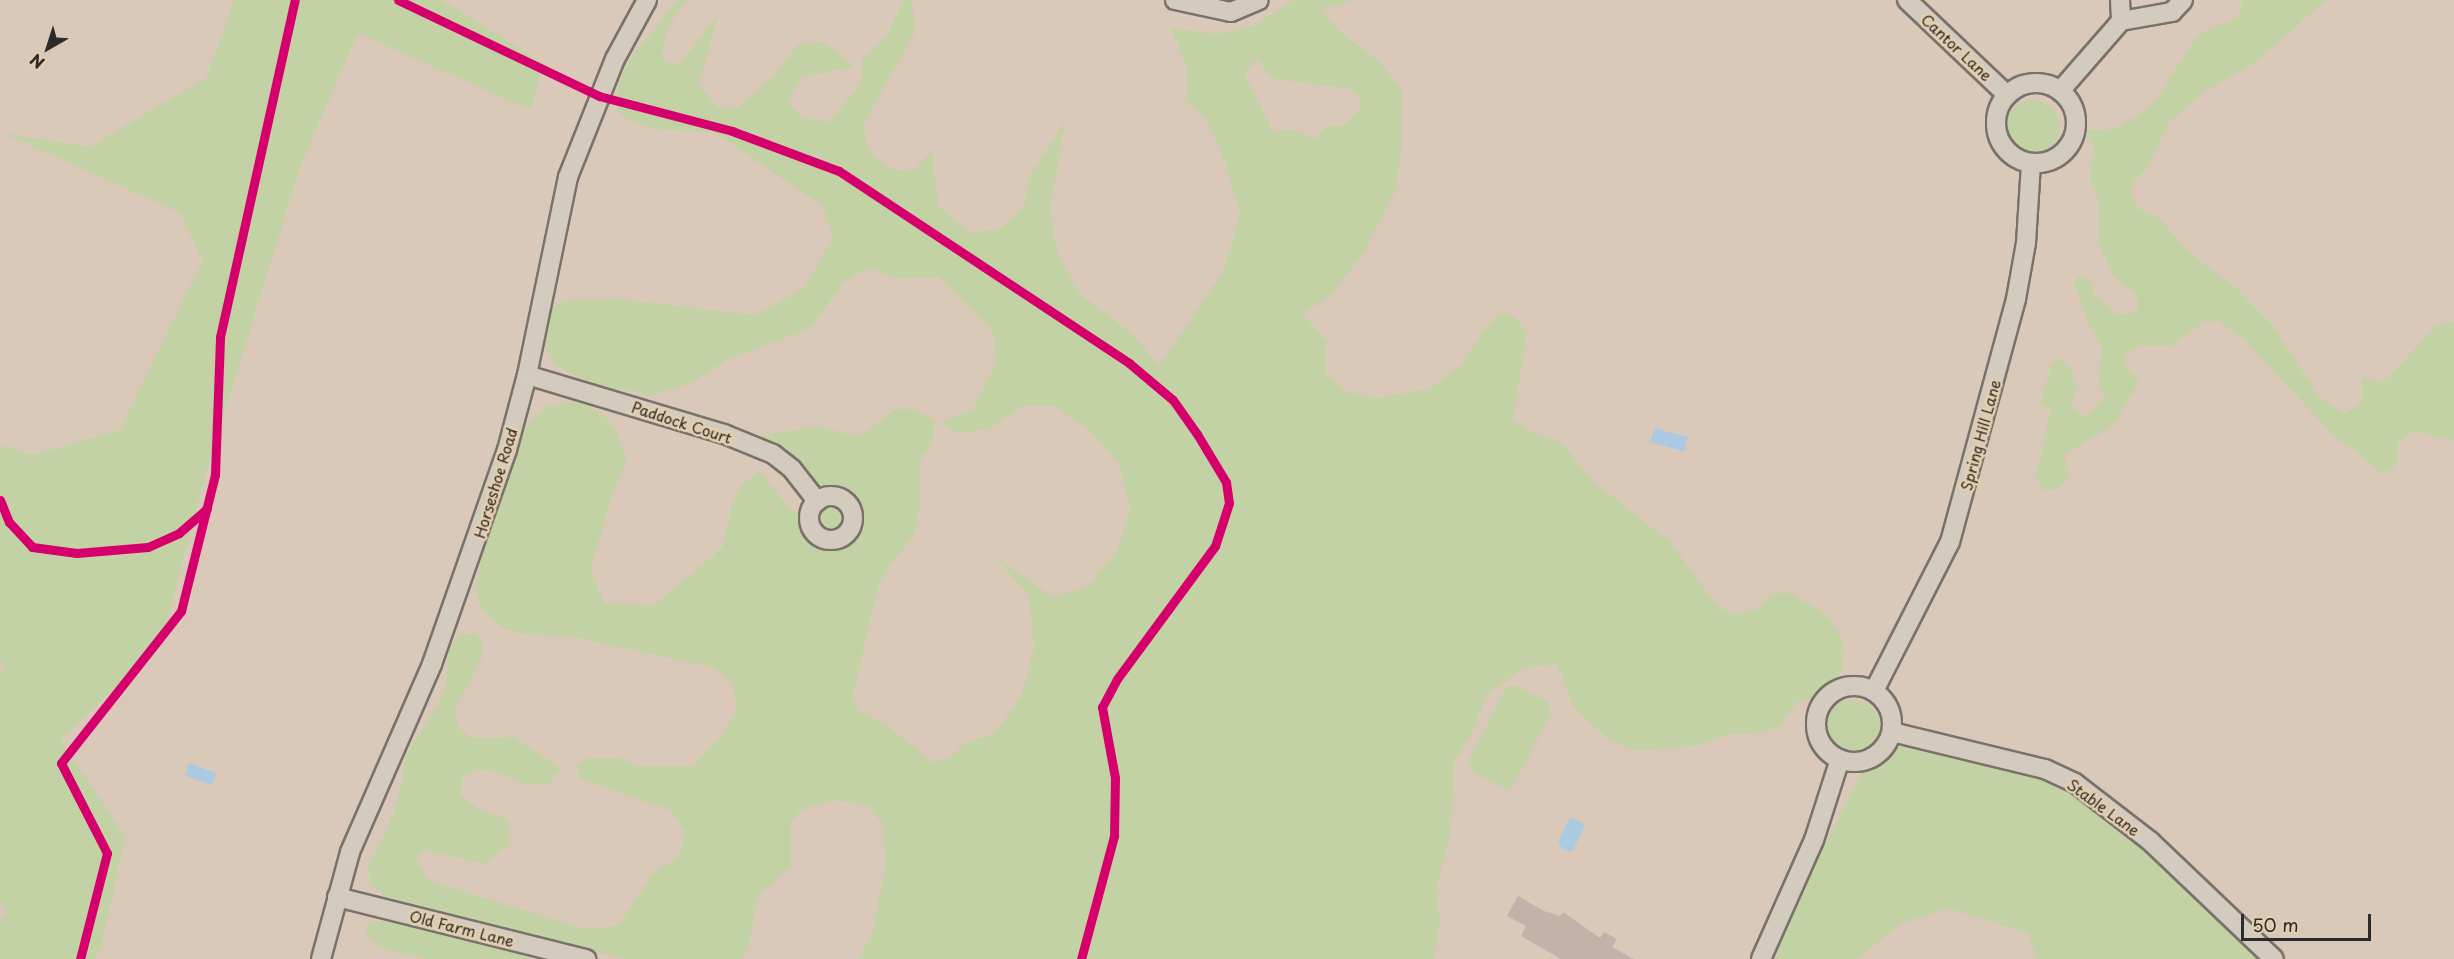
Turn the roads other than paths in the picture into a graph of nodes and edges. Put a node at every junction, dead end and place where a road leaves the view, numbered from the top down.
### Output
1 (646, 0) edge
2 (1175, 0) edge
3 (1259, 0) edge
4 (1907, 0) edge
5 (2120, 0) edge
6 (2183, 0) edge
7 (2121, 21) junction
8 (2060, 91) junction
9 (2007, 95) junction
10 (2031, 162) junction
11 (527, 375) junction
12 (817, 501) dead end
13 (1874, 691) junction
14 (1892, 732) junction
15 (1840, 759) junction
16 (337, 897) junction
17 (321, 959) edge
18 (586, 959) edge
19 (1761, 959) edge
20 (2274, 959) edge

1 - 11 street, Horseshoe Road
2 - 3 street
4 - 9 street, Cantor Lane
5 - 7 street
6 - 7 street
7 - 8 street
8 - 9 street
8 - 10 street
9 - 10 street
10 - 13 street, Spring Hill Lane
11 - 12 street, Paddock Court
11 - 16 street, Horseshoe Road
13 - 14 street
13 - 15 street
14 - 15 street
14 - 20 street, Stable Lane
15 - 19 street
16 - 17 street, Horseshoe Road
16 - 18 street, Old Farm Lane

